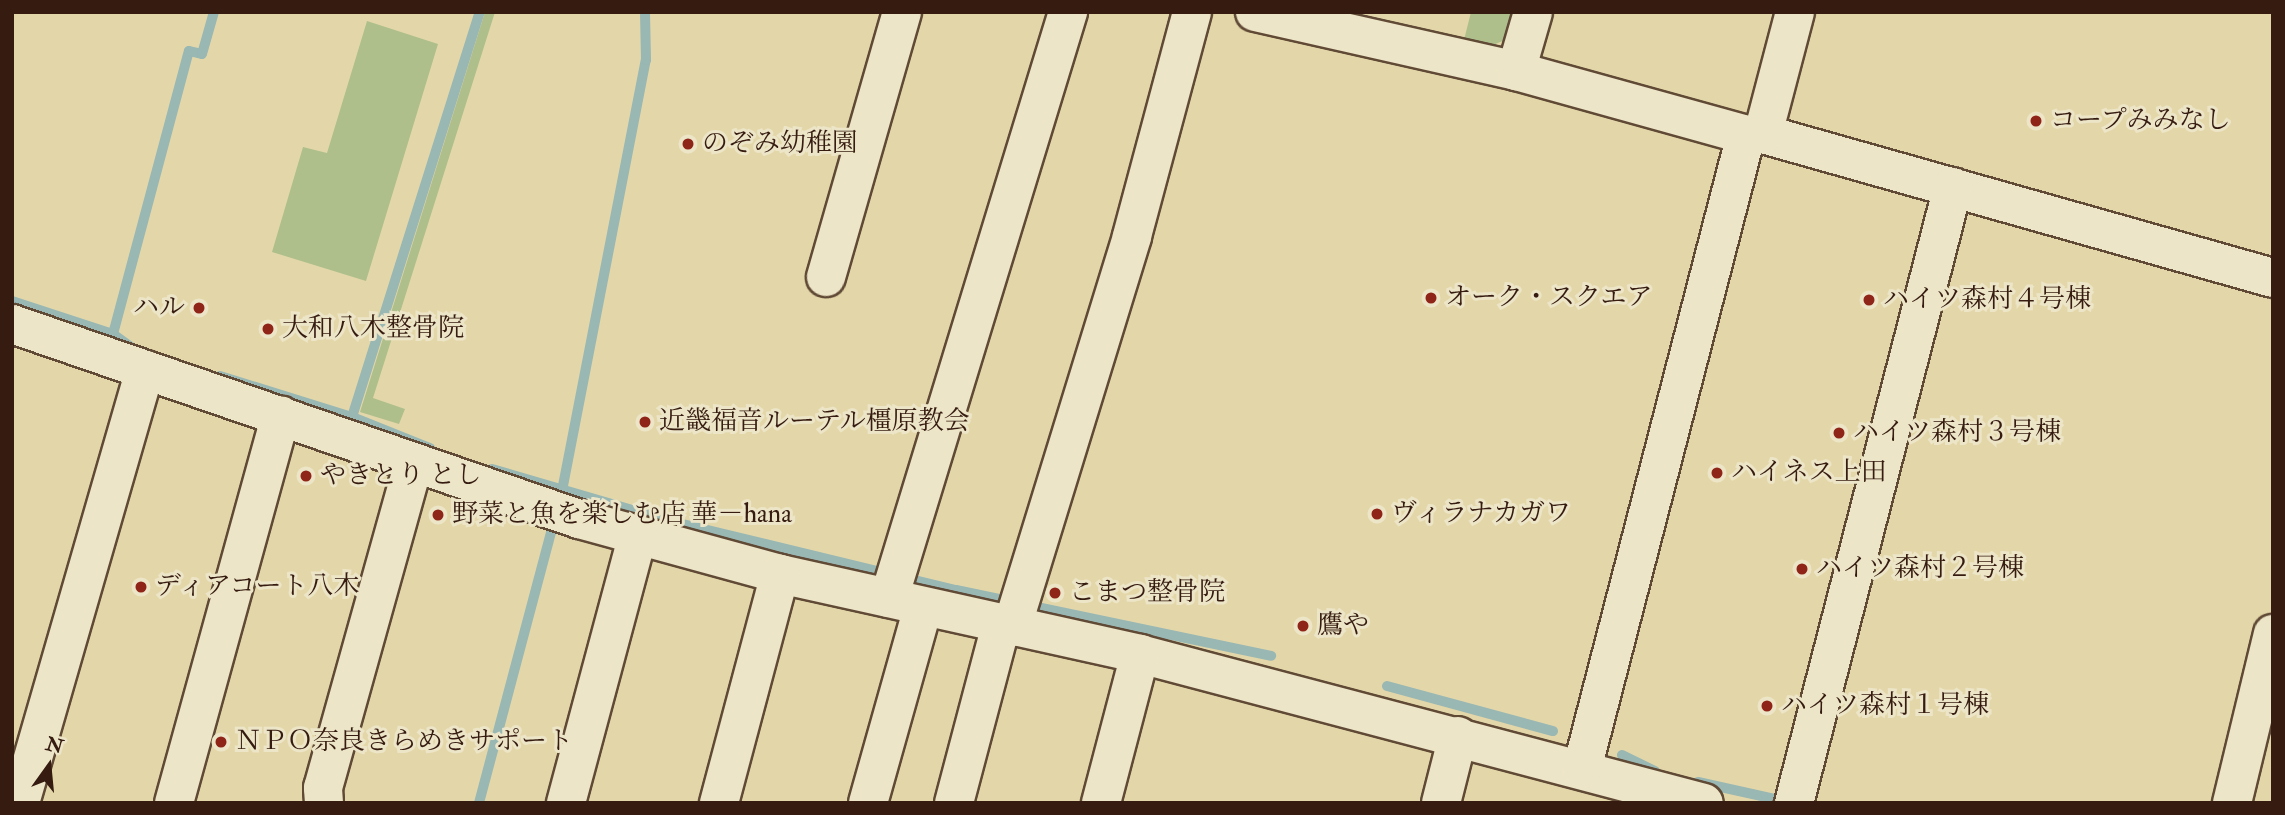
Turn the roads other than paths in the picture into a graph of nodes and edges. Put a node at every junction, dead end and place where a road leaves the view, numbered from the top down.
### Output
1 (902, 12) edge
2 (1068, 12) edge
3 (1192, 12) edge
4 (1255, 12) edge
5 (1533, 12) edge
6 (1795, 12) edge
7 (1516, 71) junction
8 (1754, 134) junction
9 (1953, 187) junction
10 (826, 277) dead end
11 (2273, 278) edge
12 (12, 324) edge
13 (145, 370) junction
14 (281, 415) junction
15 (414, 462) junction
16 (639, 534) junction
17 (780, 574) junction
18 (906, 602) junction
19 (1007, 626) junction
20 (2273, 634) edge
21 (1140, 654) junction
22 (1458, 736) junction
23 (1582, 769) junction
24 (1634, 793) edge
25 (20, 803) edge
26 (174, 803) edge
27 (324, 803) edge
28 (566, 803) edge
29 (719, 803) edge
30 (869, 803) edge
31 (954, 803) edge
32 (1101, 803) edge
33 (1441, 803) edge
34 (1704, 803) edge
35 (1794, 803) edge
36 (2232, 803) edge

1 - 10 street
2 - 18 street
3 - 19 street
4 - 7 street
5 - 7 street
6 - 8 street
7 - 8 street
8 - 9 street
8 - 23 street
9 - 11 street
9 - 35 street
12 - 13 street
13 - 14 street
13 - 25 street
14 - 15 street
14 - 26 street
15 - 16 street
15 - 27 street
16 - 17 street
16 - 28 street
17 - 18 street
17 - 29 street
18 - 19 street
18 - 30 street
19 - 21 street
19 - 31 street
20 - 36 street
21 - 22 street
21 - 32 street
22 - 23 street
22 - 33 street
23 - 24 street
24 - 34 street

